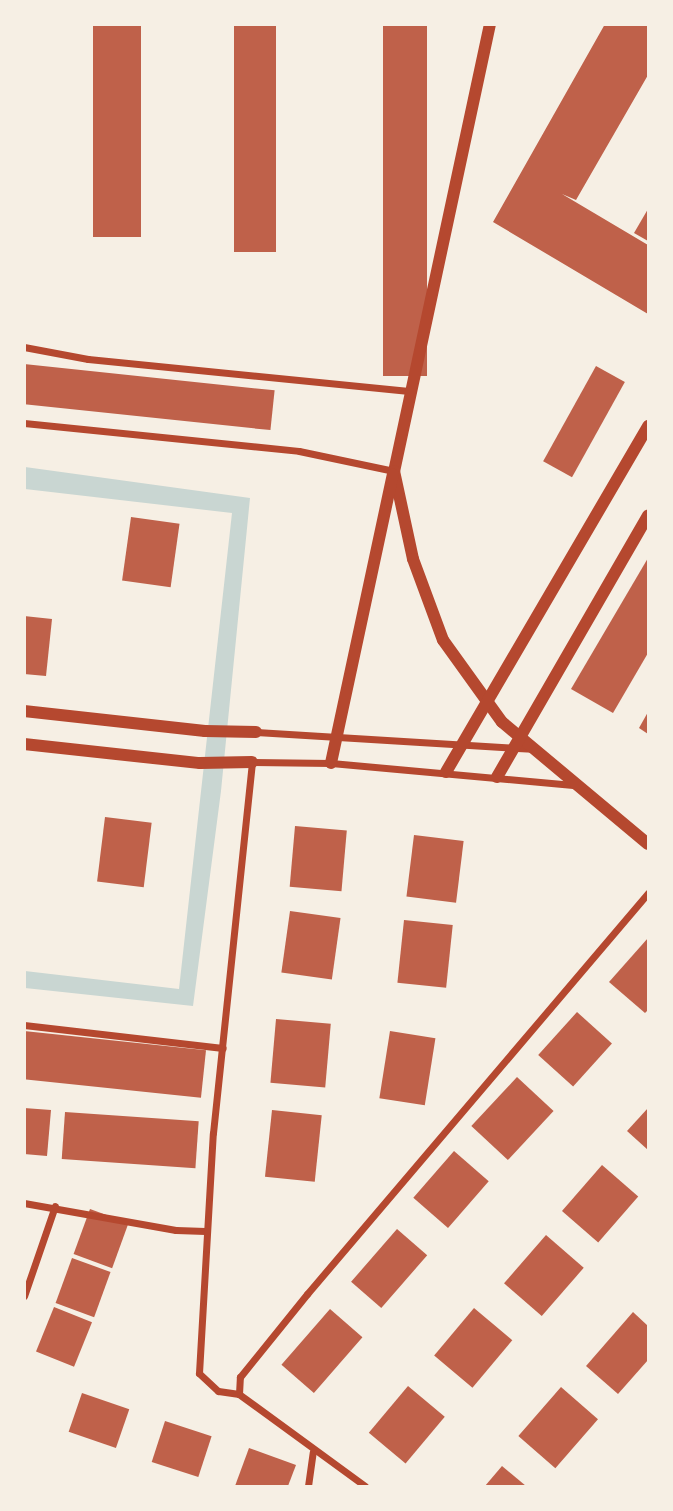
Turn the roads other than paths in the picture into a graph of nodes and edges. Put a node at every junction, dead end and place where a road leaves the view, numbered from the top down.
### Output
1 (490, 24) edge
2 (24, 347) edge
3 (411, 391) junction
4 (24, 423) edge
5 (649, 426) edge
6 (394, 471) junction
7 (649, 515) edge
8 (487, 701) junction
9 (24, 711) edge
10 (256, 732) joint
11 (337, 738) junction
12 (463, 742) junction
13 (517, 742) junction
14 (24, 744) edge
15 (252, 762) junction
16 (331, 763) junction
17 (446, 772) junction
18 (497, 777) junction
19 (578, 785) junction
20 (649, 844) edge
21 (649, 893) edge
22 (24, 1025) edge
23 (223, 1048) junction
24 (24, 1203) edge
25 (55, 1206) junction
26 (205, 1231) junction
27 (24, 1296) edge
28 (239, 1394) junction
29 (313, 1452) junction
30 (308, 1486) edge
31 (365, 1486) edge

1 - 3 street
2 - 3 street
3 - 6 street
4 - 6 street
5 - 8 street
6 - 8 street
6 - 11 street
7 - 13 street
8 - 12 street
8 - 13 street
9 - 10 street
10 - 11 street
11 - 12 street
11 - 16 street
12 - 13 street
12 - 17 street
13 - 18 street
13 - 19 street
14 - 15 street
15 - 16 street
15 - 23 street
16 - 17 street
17 - 18 street
18 - 19 street
19 - 20 street
21 - 28 street
22 - 23 street
23 - 26 street
24 - 25 street
25 - 26 street
25 - 27 street
26 - 28 street
28 - 29 street
29 - 30 street
29 - 31 street

